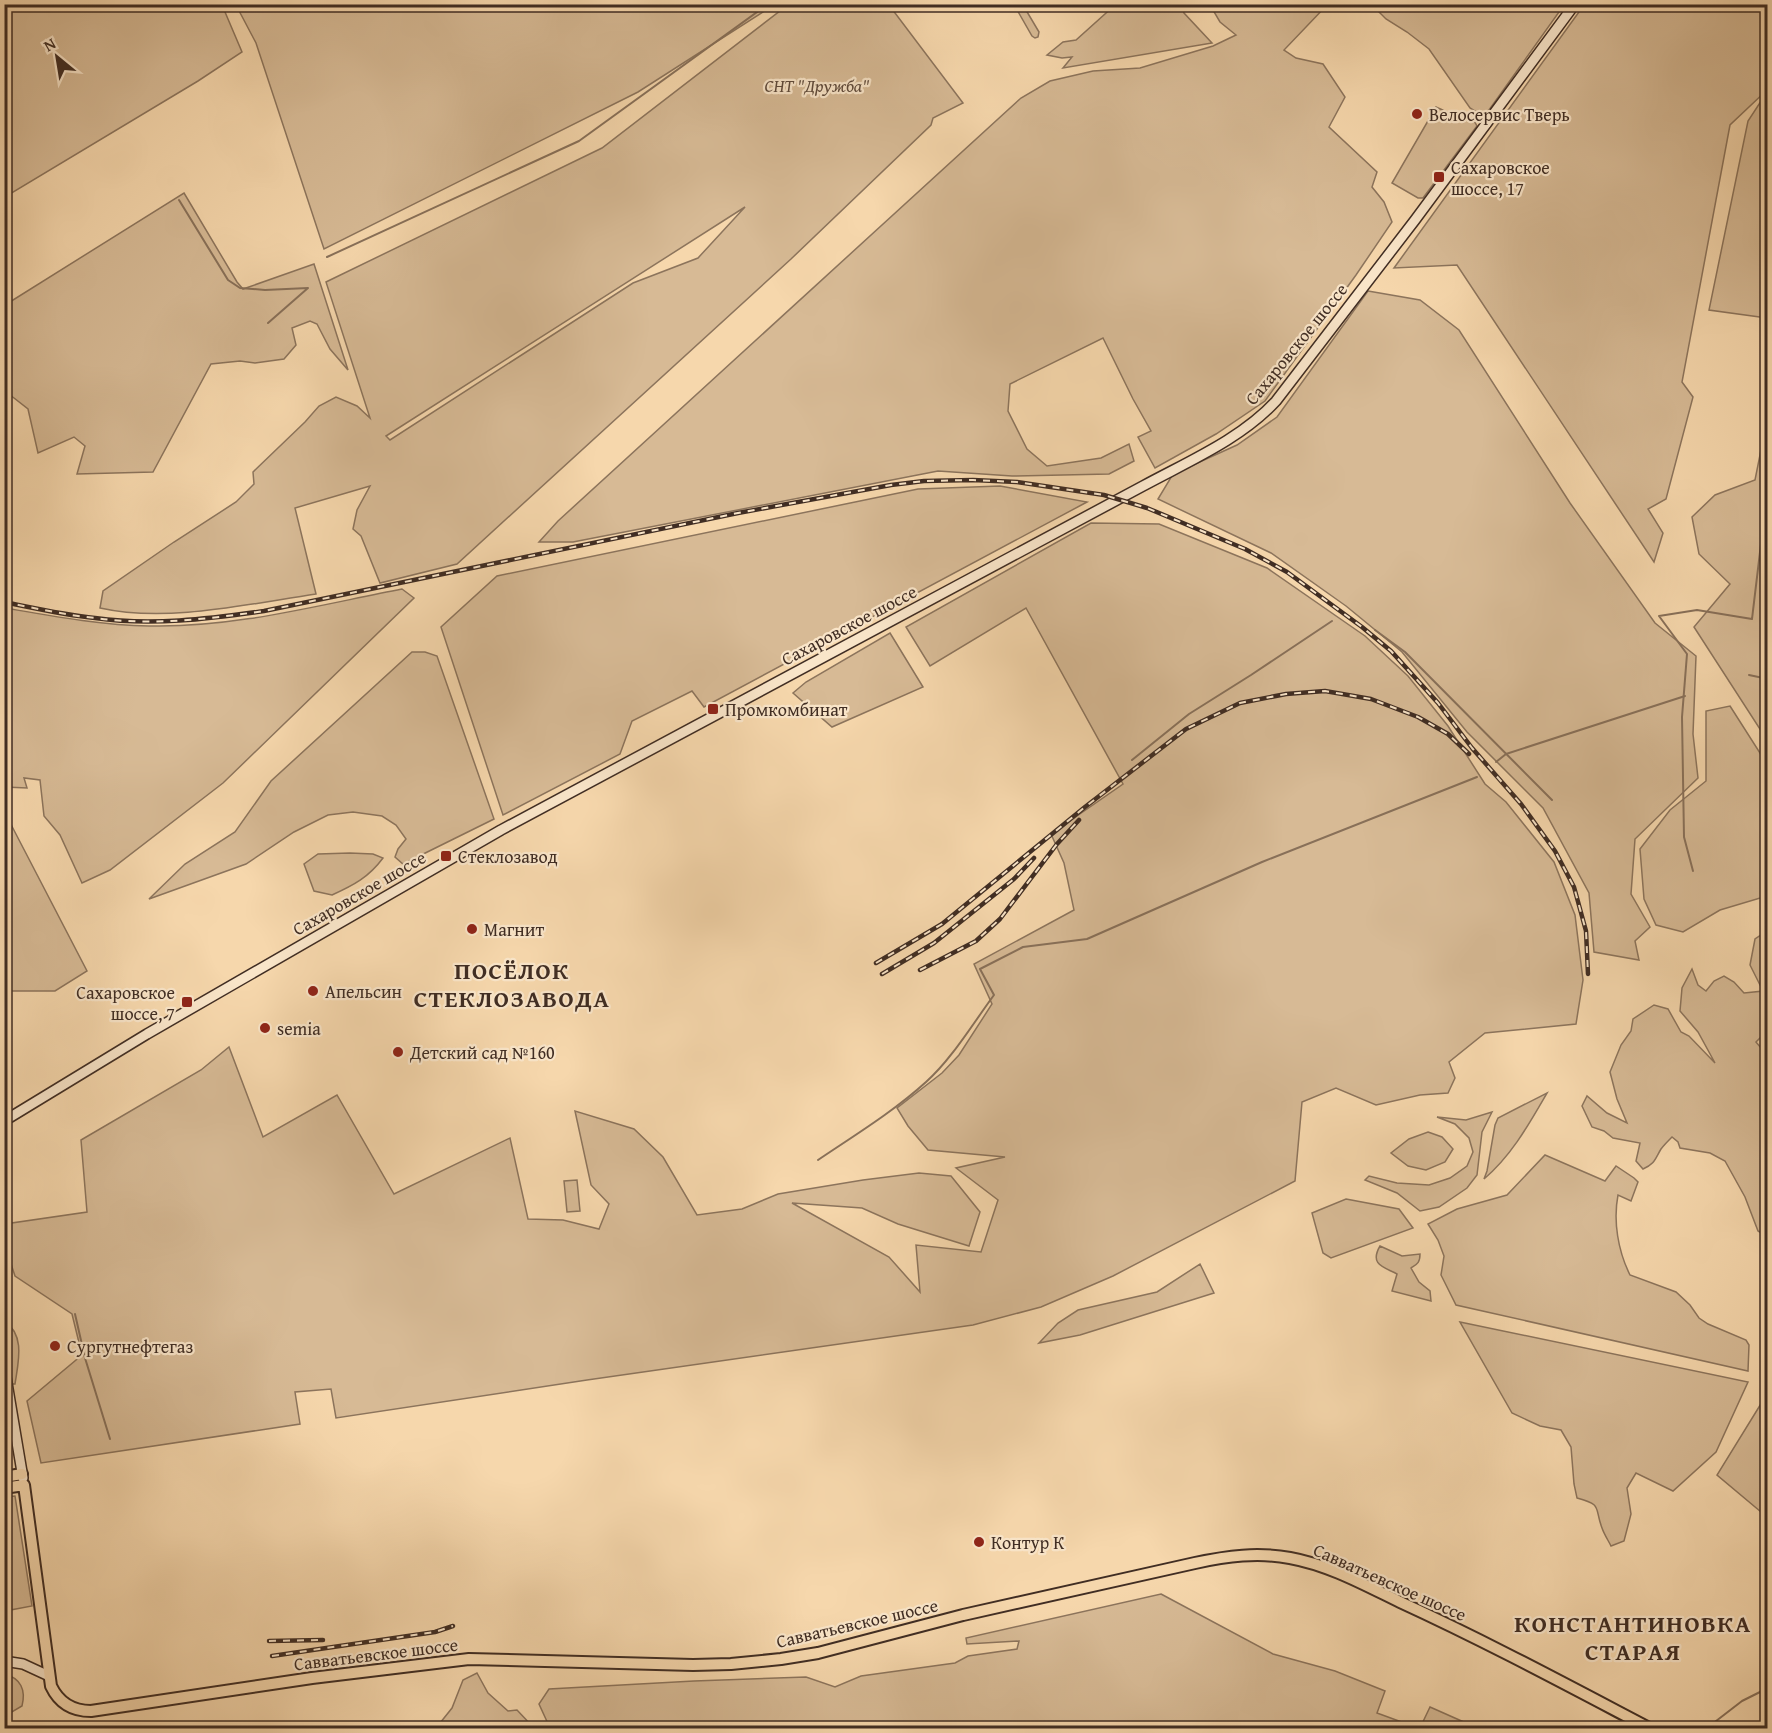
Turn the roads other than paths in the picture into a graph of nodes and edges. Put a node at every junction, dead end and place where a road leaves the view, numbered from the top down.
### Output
1 (1575, 4) edge
2 (4, 1121) edge
3 (4, 1365) edge
4 (4, 1477) edge
5 (23, 1480) junction
6 (4, 1488) edge
7 (4, 1661) edge
8 (49, 1676) junction
9 (1649, 1728) edge

1 - 2 main road, Сахаровское шоссе
3 - 5 main road
4 - 5 main road
5 - 6 main road
5 - 8 main road
7 - 8 main road
8 - 9 main road, Савватьевское шоссе

